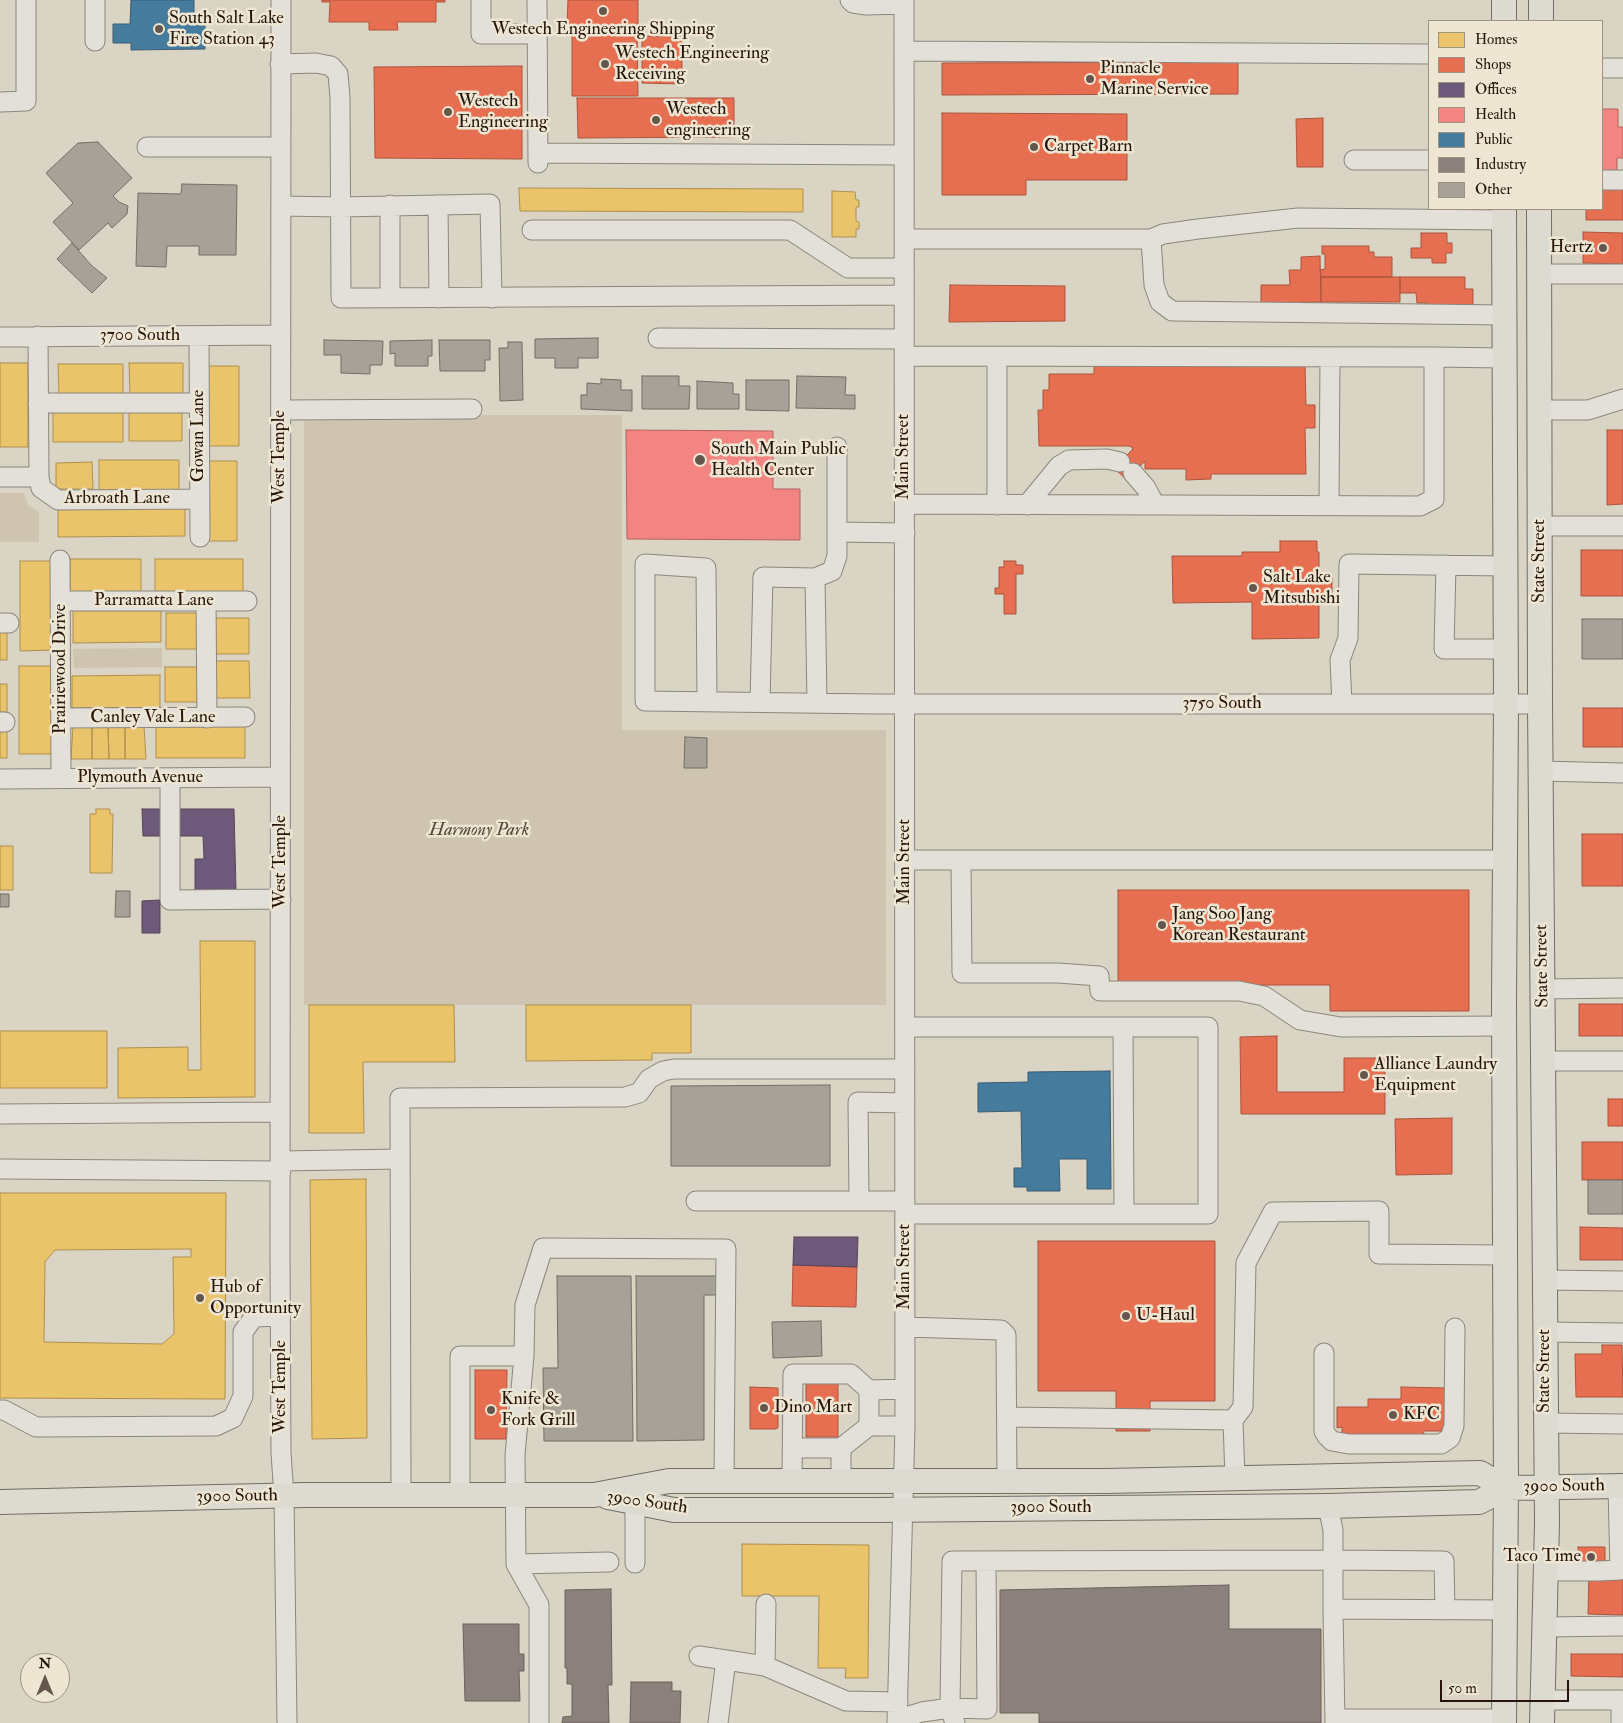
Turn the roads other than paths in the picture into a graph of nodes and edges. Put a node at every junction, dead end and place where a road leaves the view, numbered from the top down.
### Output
1 (26, 0) edge
2 (94, 0) edge
3 (280, 0) edge
4 (481, 0) edge
5 (537, 0) edge
6 (850, 0) edge
7 (1504, 0) edge
8 (1541, 0) edge
9 (904, 2) edge
10 (1504, 20) edge
11 (1541, 20) edge
12 (537, 34) junction
13 (95, 41) dead end
14 (904, 51) junction
15 (1428, 54) edge
16 (280, 64) junction
17 (1603, 68) edge
18 (1623, 68) edge
19 (0, 102) edge
20 (147, 146) dead end
21 (281, 147) junction
22 (904, 155) junction
23 (1354, 160) dead end
24 (1428, 160) edge
25 (1603, 180) edge
26 (1623, 180) edge
27 (438, 204) junction
28 (390, 205) junction
29 (281, 206) junction
30 (340, 206) junction
31 (1539, 210) edge
32 (1504, 214) edge
33 (532, 230) dead end
34 (1151, 239) junction
35 (904, 240) junction
36 (904, 268) junction
37 (1540, 274) junction
38 (1623, 274) edge
39 (904, 295) junction
40 (390, 298) junction
41 (439, 298) junction
42 (492, 298) junction
43 (1504, 315) junction
44 (281, 335) junction
45 (38, 336) junction
46 (199, 336) junction
47 (0, 337) edge
48 (658, 338) dead end
49 (904, 348) junction
50 (997, 357) junction
51 (1330, 357) junction
52 (1434, 357) junction
53 (1504, 358) junction
54 (1623, 399) edge
55 (38, 403) junction
56 (199, 403) junction
57 (472, 409) dead end
58 (281, 410) junction
59 (1540, 410) junction
60 (837, 447) dead end
61 (0, 477) edge
62 (39, 477) junction
63 (199, 499) junction
64 (904, 504) junction
65 (997, 504) junction
66 (1027, 504) junction
67 (1155, 505) junction
68 (1329, 505) junction
69 (1540, 526) junction
70 (1623, 526) edge
71 (837, 532) junction
72 (904, 533) junction
73 (200, 537) dead end
74 (60, 560) dead end
75 (1446, 565) junction
76 (1506, 566) junction
77 (815, 578) junction
78 (206, 601) junction
79 (247, 601) dead end
80 (61, 602) junction
81 (1505, 649) junction
82 (707, 702) junction
83 (760, 702) junction
84 (817, 703) junction
85 (905, 704) junction
86 (1342, 704) junction
87 (1506, 704) junction
88 (1540, 704) junction
89 (245, 717) dead end
90 (61, 718) junction
91 (208, 718) junction
92 (1540, 771) junction
93 (1623, 773) edge
94 (280, 777) junction
95 (61, 778) junction
96 (170, 778) junction
97 (0, 779) edge
98 (905, 860) junction
99 (961, 860) junction
100 (1505, 860) junction
101 (281, 900) junction
102 (1623, 988) edge
103 (1543, 989) junction
104 (1504, 1026) junction
105 (905, 1027) junction
106 (1123, 1027) junction
107 (1543, 1061) junction
108 (1623, 1061) edge
109 (905, 1069) junction
110 (905, 1103) junction
111 (280, 1112) junction
112 (0, 1114) edge
113 (400, 1159) junction
114 (281, 1166) junction
115 (0, 1169) edge
116 (696, 1201) dead end
117 (859, 1201) junction
118 (905, 1208) junction
119 (1124, 1214) junction
120 (1506, 1255) junction
121 (1544, 1280) junction
122 (1623, 1281) edge
123 (281, 1316) junction
124 (906, 1327) junction
125 (1455, 1328) dead end
126 (1544, 1332) junction
127 (1623, 1334) edge
128 (1324, 1353) dead end
129 (524, 1356) junction
130 (905, 1389) junction
131 (869, 1390) junction
132 (0, 1410) edge
133 (1007, 1417) junction
134 (1233, 1420) junction
135 (1545, 1423) junction
136 (1623, 1424) edge
137 (869, 1426) junction
138 (905, 1426) junction
139 (793, 1448) junction
140 (841, 1448) junction
141 (1234, 1479) junction
142 (792, 1480) junction
143 (841, 1480) junction
144 (724, 1481) junction
145 (904, 1482) junction
146 (1007, 1482) junction
147 (1620, 1486) edge
148 (1546, 1487) junction
149 (1506, 1488) junction
150 (460, 1495) junction
151 (514, 1495) junction
152 (594, 1495) junction
153 (284, 1496) junction
154 (401, 1496) junction
155 (0, 1502) edge
156 (635, 1503) junction
157 (1328, 1506) junction
158 (903, 1510) junction
159 (1333, 1560) junction
160 (986, 1561) junction
161 (609, 1562) dead end
162 (635, 1563) dead end
163 (516, 1564) junction
164 (1546, 1571) junction
165 (766, 1604) dead end
166 (1333, 1609) junction
167 (1445, 1610) junction
168 (1504, 1610) junction
169 (1623, 1626) edge
170 (1544, 1627) junction
171 (699, 1656) dead end
172 (726, 1660) junction
173 (765, 1666) junction
174 (1542, 1711) edge
175 (898, 1715) edge
176 (953, 1716) edge
177 (1335, 1721) edge
178 (1504, 1721) edge
179 (288, 1723) edge
180 (539, 1723) edge
181 (718, 1723) edge
182 (1621, 1723) edge

1 - 19 street
2 - 13 street
3 - 16 street, West Temple
4 - 12 street
5 - 12 street
6 - 9 street
7 - 10 main road
8 - 11 main road
9 - 14 street, Main Street
12 - 22 street
14 - 15 street
14 - 22 street, Main Street
16 - 21 street, West Temple
16 - 30 street
17 - 18 street
20 - 21 street
21 - 29 street, West Temple
22 - 35 street, Main Street
23 - 24 street
25 - 26 street
27 - 28 street
27 - 41 street
27 - 42 street
28 - 30 street
28 - 40 street
29 - 30 street
29 - 44 street, West Temple
30 - 40 street
31 - 37 main road, State Street
32 - 34 street
32 - 43 main road, State Street
33 - 36 street
34 - 35 street
34 - 43 street
35 - 36 street, Main Street
36 - 39 street, Main Street
37 - 38 street
37 - 59 main road, State Street
39 - 42 street
39 - 49 street, Main Street
40 - 41 street
41 - 42 street
43 - 53 main road, State Street
44 - 46 street, 3700 South
44 - 58 street, West Temple
45 - 46 street, 3700 South
45 - 47 street, 3700 South
45 - 55 street
46 - 56 street, Gowan Lane
48 - 49 street
49 - 50 street
49 - 64 street, Main Street
50 - 51 street
50 - 65 street
51 - 52 street
51 - 68 street
52 - 53 street
52 - 68 street
53 - 76 main road, State Street
54 - 59 street
55 - 56 street
55 - 62 street
56 - 63 street, Gowan Lane
57 - 58 street
58 - 94 street, West Temple
59 - 69 main road, State Street
60 - 71 street
61 - 62 street
62 - 63 street, Arbroath Lane
63 - 73 street, Gowan Lane
64 - 65 street
64 - 72 street, Main Street
65 - 66 street
66 - 67 street
66 - 67 street
67 - 68 street
69 - 70 street
69 - 88 main road, State Street
71 - 72 street
71 - 77 street
72 - 85 street, Main Street
74 - 80 street, Prairiewood Drive
75 - 76 street
75 - 81 street
75 - 86 street
76 - 81 main road, State Street
77 - 83 street
77 - 84 street
78 - 79 street, Parramatta Lane
78 - 80 street, Parramatta Lane
78 - 91 street
80 - 90 street, Prairiewood Drive
81 - 87 main road, State Street
82 - 82 street, 3750 South
82 - 83 street, 3750 South
83 - 84 street, 3750 South
84 - 85 street, 3750 South
85 - 86 street, 3750 South
85 - 98 street, Main Street
86 - 87 street, 3750 South
87 - 88 street, 3750 South
87 - 100 main road, State Street
88 - 92 main road, State Street
89 - 91 street, Canley Vale Lane
90 - 91 street, Canley Vale Lane
90 - 95 street, Prairiewood Drive
92 - 93 street
92 - 103 main road, State Street
94 - 96 street, Plymouth Avenue
94 - 101 street, West Temple
95 - 96 street, Plymouth Avenue
95 - 97 street, Plymouth Avenue
96 - 101 street
98 - 99 street
98 - 105 street, Main Street
99 - 100 street
99 - 104 street
100 - 104 main road, State Street
101 - 111 street, West Temple
102 - 103 street
103 - 107 main road, State Street
104 - 120 main road, State Street
105 - 106 street
105 - 109 street, Main Street
106 - 119 street
106 - 119 street
107 - 108 street
107 - 121 main road, State Street
109 - 110 street, Main Street
109 - 113 street
110 - 117 street
110 - 118 street, Main Street
111 - 112 street
111 - 114 street, West Temple
113 - 114 street
113 - 154 street
114 - 115 street
114 - 123 street, West Temple
116 - 117 street
117 - 118 street
118 - 119 street
118 - 124 street, Main Street
120 - 134 street
120 - 149 main road, State Street
121 - 122 street
121 - 126 main road, State Street
123 - 132 street
123 - 153 street, West Temple
124 - 130 street, Main Street
124 - 133 street
125 - 128 street
126 - 127 street
126 - 135 main road, State Street
129 - 144 street
129 - 150 street
129 - 151 street
130 - 131 street
130 - 138 street, Main Street
131 - 137 street
131 - 139 street
133 - 134 street
133 - 146 street
134 - 141 street
135 - 136 street
135 - 148 main road, State Street
137 - 138 street
137 - 140 street
138 - 145 street, Main Street
139 - 140 street
139 - 142 street
140 - 143 street
141 - 146 main road, 3900 South
141 - 149 main road, 3900 South
142 - 143 main road, 3900 South
142 - 144 main road, 3900 South
143 - 145 main road, 3900 South
144 - 152 main road, 3900 South
145 - 146 main road, 3900 South
145 - 158 street, Main Street
147 - 148 main road, 3900 South
147 - 164 street
148 - 149 main road, 3900 South
148 - 164 main road, State Street
149 - 157 main road, 3900 South
149 - 168 main road, State Street
150 - 151 main road, 3900 South
150 - 154 main road, 3900 South
151 - 152 main road, 3900 South
151 - 163 street
152 - 156 main road, 3900 South
153 - 154 main road, 3900 South
153 - 155 main road, 3900 South
153 - 179 street, West Temple
156 - 158 main road, 3900 South
156 - 162 street
157 - 158 main road, 3900 South
157 - 159 street
158 - 175 street, Main Street
159 - 160 street
159 - 166 street
159 - 167 street
160 - 176 street
160 - 176 street
161 - 163 street
163 - 180 street
164 - 170 main road, State Street
165 - 173 street
166 - 167 street
166 - 177 street
167 - 168 street
168 - 178 main road, State Street
169 - 170 street
170 - 174 main road, State Street
171 - 172 street
172 - 173 street
172 - 181 street
173 - 175 street
174 - 182 street
175 - 176 street
177 - 178 street

